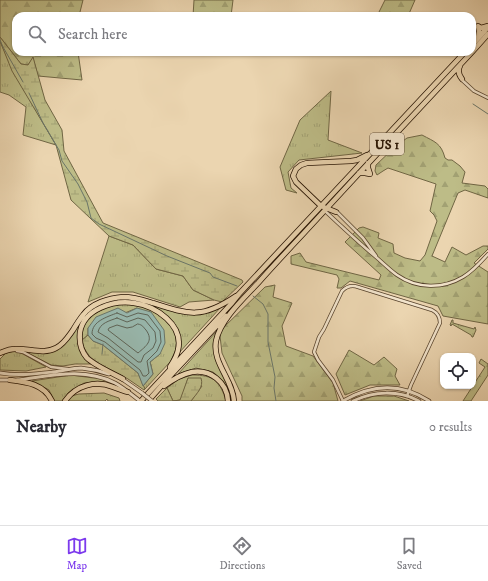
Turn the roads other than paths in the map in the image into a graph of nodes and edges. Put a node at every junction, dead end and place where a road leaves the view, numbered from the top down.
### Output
1 (488, 27) edge
2 (488, 35) edge
3 (481, 39) junction
4 (476, 42) edge
5 (476, 46) edge
6 (461, 56) edge
7 (468, 56) edge
8 (462, 62) junction
9 (446, 79) junction
10 (462, 79) junction
11 (488, 98) edge
12 (370, 153) junction
13 (368, 163) junction
14 (359, 173) junction
15 (335, 199) junction
16 (324, 208) junction
17 (336, 212) junction
18 (488, 254) edge
19 (377, 258) junction
20 (239, 294) junction
21 (235, 308) junction
22 (6, 351) junction
23 (0, 354) edge
24 (69, 369) junction
25 (167, 372) junction
26 (0, 373) edge
27 (124, 379) junction
28 (0, 380) edge
29 (10, 380) junction
30 (409, 391) junction
31 (128, 392) junction
32 (156, 392) junction
33 (407, 396) junction
34 (139, 400) edge
35 (52, 401) edge
36 (65, 401) edge
37 (148, 401) edge
38 (152, 401) edge
39 (228, 401) edge
40 (234, 401) edge
41 (343, 401) edge
42 (353, 401) edge
43 (419, 401) edge
44 (429, 401) edge

1 - 3 highway, US 1
1 - 3 highway
2 - 3 highway
3 - 4 highway, US 1
3 - 5 highway, US 1
6 - 12 highway, US 1
7 - 8 highway, US 1
8 - 9 highway, US 1
8 - 10 highway
9 - 10 highway
9 - 13 highway, US 1
10 - 11 street
12 - 16 highway, US 1
12 - 16 highway
13 - 14 highway, US 1
13 - 14 highway
14 - 15 highway, US 1
15 - 16 highway, US 1
15 - 17 highway
16 - 17 highway
16 - 19 street
16 - 20 highway, US 1
16 - 21 highway, US 1
17 - 19 street
18 - 19 street
20 - 22 highway
20 - 25 highway, US 1
21 - 32 highway, US 1
21 - 40 highway
22 - 23 highway
22 - 24 street
24 - 26 street
24 - 27 street
25 - 27 highway
25 - 34 highway, US 1
27 - 38 street, bridge
28 - 29 street
29 - 31 street
29 - 35 highway
30 - 33 street
30 - 41 street
30 - 41 street
30 - 44 street
31 - 34 street
31 - 36 highway
32 - 37 highway, US 1
32 - 39 highway
33 - 42 street
33 - 43 street

